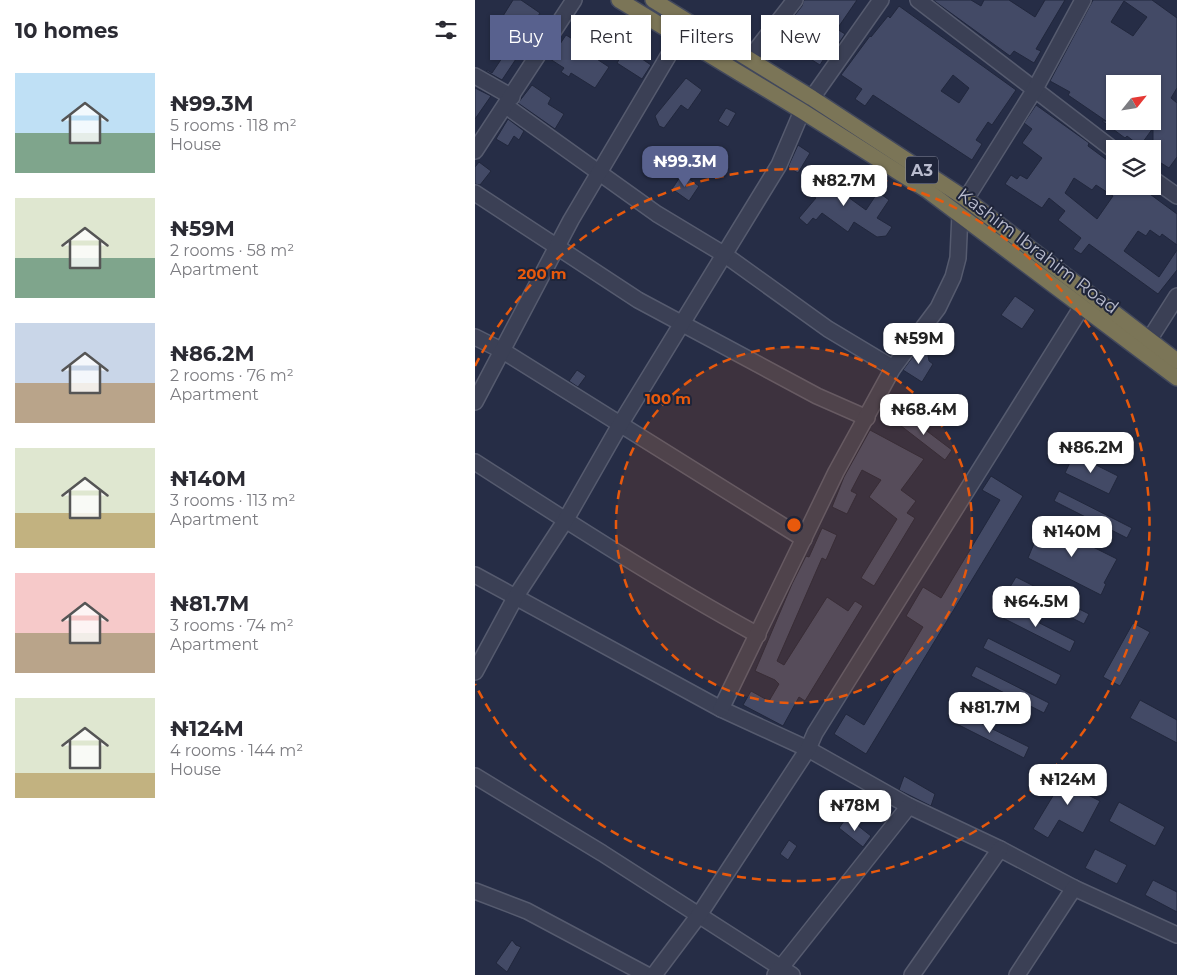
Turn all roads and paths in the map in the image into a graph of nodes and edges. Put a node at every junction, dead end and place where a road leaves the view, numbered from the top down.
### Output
1 (574, 0) edge
2 (619, 0) edge
3 (653, 0) edge
4 (795, 0) edge
5 (881, 0) edge
6 (918, 0) edge
7 (1083, 0) edge
8 (677, 15) edge
9 (661, 25) edge
10 (751, 57) edge
11 (666, 60) edge
12 (719, 60) edge
13 (749, 60) edge
14 (475, 76) edge
15 (1035, 89) junction
16 (812, 98) junction
17 (509, 102) junction
18 (802, 111) junction
19 (1106, 144) edge
20 (475, 152) edge
21 (598, 173) junction
22 (1161, 185) edge
23 (475, 193) edge
24 (1177, 196) edge
25 (966, 199) junction
26 (960, 214) junction
27 (558, 247) junction
28 (725, 255) junction
29 (1090, 294) junction
30 (1177, 296) edge
31 (1082, 308) junction
32 (683, 324) junction
33 (475, 337) edge
34 (1149, 340) junction
35 (503, 351) junction
36 (1177, 361) edge
37 (893, 368) junction
38 (1177, 378) edge
39 (475, 402) edge
40 (867, 418) junction
41 (621, 424) junction
42 (475, 462) edge
43 (565, 521) junction
44 (804, 540) junction
45 (475, 575) edge
46 (516, 596) junction
47 (758, 635) junction
48 (475, 672) edge
49 (721, 709) junction
50 (808, 749) junction
51 (475, 776) edge
52 (909, 806) junction
53 (1000, 849) junction
54 (1074, 888) junction
55 (475, 891) edge
56 (699, 915) junction
57 (1177, 935) edge
58 (782, 973) edge
59 (647, 975) edge
60 (654, 975) edge
61 (912, 975) edge
62 (1017, 975) edge

1 - 17 street
2 - 9 highway, Kashim Ibrahim Road / A3
3 - 8 highway, Kashim Ibrahim Road / A3
4 - 10 street
5 - 16 street
6 - 15 street
7 - 15 street
11 - 21 street
12 - 18 highway, Kashim Ibrahim Road / A3
13 - 16 highway, Kashim Ibrahim Road / A3
14 - 17 street
15 - 19 street
15 - 25 street
16 - 25 highway, Kashim Ibrahim Road / A3
17 - 20 street
17 - 21 street
18 - 26 highway, Kashim Ibrahim Road / A3
18 - 28 street
21 - 27 street
21 - 28 street
22 - 24 street
23 - 27 street
25 - 29 highway, Kashim Ibrahim Road / A3
26 - 31 highway, Kashim Ibrahim Road / A3
26 - 37 street
27 - 32 street
27 - 35 street
28 - 32 street
28 - 37 street
29 - 31 street
29 - 34 highway, Kashim Ibrahim Road / A3
30 - 34 street
31 - 38 highway, Kashim Ibrahim Road / A3
31 - 50 street
32 - 40 street
32 - 41 street
33 - 35 street
34 - 36 highway, Kashim Ibrahim Road / A3
35 - 39 street
35 - 41 street
37 - 40 street
40 - 44 street
41 - 43 street
41 - 44 street
42 - 43 street
43 - 46 street
43 - 47 street
44 - 47 street
45 - 46 street
46 - 48 street
46 - 49 street
47 - 49 street
49 - 50 street
50 - 52 street
50 - 56 street
51 - 56 street
52 - 53 street
52 - 58 street
53 - 54 street
53 - 61 street
54 - 57 street
54 - 62 street
55 - 59 street
56 - 58 street
56 - 60 street

